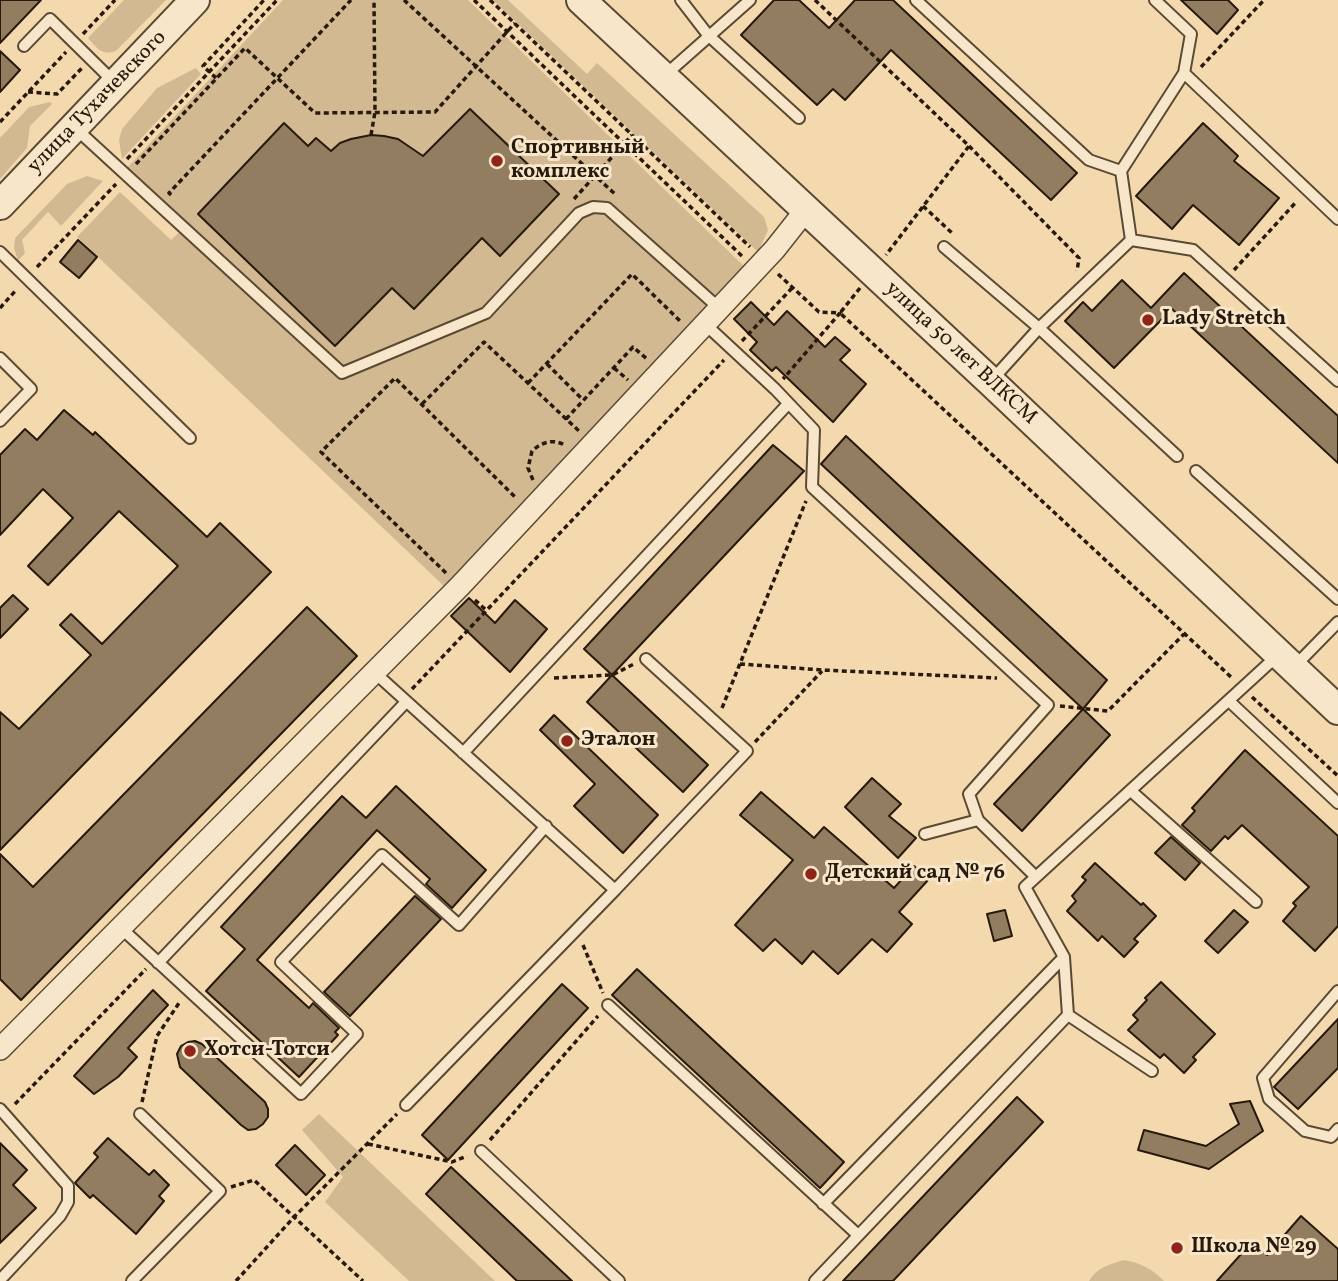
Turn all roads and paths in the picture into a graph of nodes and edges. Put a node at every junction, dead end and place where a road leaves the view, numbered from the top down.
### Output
1 (115, 0) edge
2 (195, 0) edge
3 (264, 0) edge
4 (277, 0) edge
5 (351, 0) edge
6 (374, 0) edge
7 (404, 0) edge
8 (474, 0) edge
9 (490, 0) edge
10 (580, 0) edge
11 (681, 0) edge
12 (750, 0) edge
13 (916, 0) edge
14 (1155, 0) edge
15 (1264, 0) edge
16 (514, 23) junction
17 (507, 32) junction
18 (708, 35) junction
19 (74, 44) junction
20 (24, 46) dead end
21 (90, 59) junction
22 (476, 67) junction
23 (209, 72) junction
24 (1187, 76) junction
25 (663, 77) junction
26 (216, 78) junction
27 (277, 78) junction
28 (116, 84) junction
29 (28, 92) junction
30 (375, 112) junction
31 (799, 118) dead end
32 (0, 122) edge
33 (74, 127) junction
34 (371, 135) dead end
35 (632, 135) junction
36 (624, 143) junction
37 (969, 146) dead end
38 (122, 172) junction
39 (1121, 172) junction
40 (595, 176) junction
41 (1307, 190) junction
42 (178, 201) dead end
43 (626, 203) dead end
44 (569, 204) dead end
45 (0, 205) edge
46 (805, 211) junction
47 (1338, 219) edge
48 (1131, 240) junction
49 (944, 247) dead end
50 (0, 252) edge
51 (754, 259) junction
52 (734, 266) dead end
53 (27, 278) junction
54 (1225, 279) junction
55 (1073, 295) junction
56 (0, 309) edge
57 (712, 316) junction
58 (682, 322) dead end
59 (1039, 328) junction
60 (0, 358) edge
61 (647, 360) dead end
62 (547, 364) junction
63 (614, 368) junction
64 (628, 381) dead end
65 (1338, 381) edge
66 (991, 382) junction
67 (528, 383) junction
68 (775, 389) junction
69 (583, 400) junction
70 (422, 404) junction
71 (788, 404) junction
72 (566, 419) junction
73 (0, 421) edge
74 (580, 432) dead end
75 (190, 438) dead end
76 (566, 447) dead end
77 (1177, 456) dead end
78 (1195, 471) dead end
79 (534, 481) dead end
80 (812, 487) junction
81 (517, 499) dead end
82 (447, 574) dead end
83 (1338, 599) edge
84 (1338, 622) edge
85 (1185, 634) dead end
86 (646, 659) joint
87 (1286, 661) junction
88 (740, 664) junction
89 (822, 670) junction
90 (374, 672) junction
91 (532, 678) junction
92 (1019, 678) junction
93 (1229, 701) junction
94 (406, 702) junction
95 (1048, 705) junction
96 (1338, 710) edge
97 (716, 723) junction
98 (747, 751) junction
99 (463, 753) junction
100 (1130, 791) junction
101 (1338, 803) edge
102 (978, 820) junction
103 (546, 826) junction
104 (925, 834) dead end
105 (1036, 877) junction
106 (615, 890) junction
107 (1256, 902) dead end
108 (121, 928) junction
109 (577, 929) junction
110 (1064, 957) junction
111 (158, 963) junction
112 (188, 990) junction
113 (1338, 991) edge
114 (608, 1004) junction
115 (1068, 1015) junction
116 (0, 1049) edge
117 (1152, 1071) dead end
118 (406, 1105) joint
119 (0, 1109) edge
120 (139, 1114) joint
121 (1338, 1129) edge
122 (368, 1144) junction
123 (481, 1151) junction
124 (220, 1191) junction
125 (823, 1204) junction
126 (295, 1216) junction
127 (858, 1235) junction
128 (0, 1279) edge
129 (132, 1281) edge
130 (236, 1281) edge
131 (363, 1281) edge
132 (618, 1281) edge
133 (815, 1281) edge

1 - 19 path
2 - 28 street, улица Тухачевского
3 - 23 path
4 - 23 path
5 - 27 path
6 - 30 path
7 - 22 path
8 - 17 path
9 - 16 path
10 - 25 street, улица 50 лет ВЛКСМ
11 - 18 lane
12 - 18 lane
13 - 39 lane
14 - 24 lane
15 - 24 path
16 - 17 path
16 - 35 path
17 - 22 path
17 - 36 path
18 - 25 lane
18 - 31 lane
19 - 20 lane
19 - 21 lane
19 - 29 path
21 - 28 lane
21 - 29 path
22 - 30 path
22 - 40 path
23 - 26 path
23 - 38 path
24 - 39 lane
24 - 41 lane
25 - 46 street, улица 50 лет ВЛКСМ
26 - 27 path
26 - 38 path
27 - 30 path
27 - 42 path
28 - 33 street, улица Тухачевского
29 - 32 path
30 - 34 path
33 - 38 lane
33 - 45 street, улица Тухачевского
35 - 36 path
35 - 51 path
36 - 40 path
36 - 51 path
37 - 55 path
38 - 53 path
38 - 57 lane
39 - 48 lane
40 - 43 path
40 - 44 path
41 - 47 lane
41 - 54 path
46 - 51 street
46 - 66 street, улица 50 лет ВЛКСМ
48 - 54 lane
48 - 55 lane
49 - 59 lane
50 - 53 lane
51 - 52 path
51 - 57 street
51 - 68 path
53 - 56 path
53 - 75 lane
54 - 65 lane
55 - 59 lane
57 - 68 lane
57 - 90 street
58 - 62 path
59 - 66 lane
59 - 77 lane
60 - 73 lane
61 - 63 path
62 - 67 path
62 - 69 path
63 - 64 path
63 - 69 path
66 - 87 street, улица 50 лет ВЛКСМ
67 - 70 path
67 - 72 path
68 - 71 lane
69 - 72 path
70 - 81 path
70 - 82 path
71 - 80 lane
71 - 91 lane
72 - 74 path
76 - 79 path
78 - 83 lane
80 - 88 path
80 - 92 lane
84 - 87 lane
85 - 95 path
86 - 91 path
86 - 97 lane
87 - 93 lane
87 - 96 street, улица 50 лет ВЛКСМ
88 - 89 path
88 - 97 path
89 - 92 path
89 - 98 path
90 - 94 lane
90 - 108 street
91 - 99 lane
92 - 95 lane
93 - 100 lane
93 - 101 lane
94 - 99 lane
94 - 111 lane
95 - 102 lane
97 - 98 lane
98 - 106 lane
99 - 103 lane
100 - 105 lane
100 - 107 lane
102 - 104 lane
102 - 105 lane
103 - 106 lane
103 - 112 lane
105 - 110 lane
106 - 109 lane
108 - 111 lane
108 - 116 street
109 - 114 path
109 - 118 lane
110 - 115 lane
110 - 125 lane
111 - 112 lane
112 - 120 path
113 - 121 lane
114 - 123 path
114 - 125 lane
115 - 117 lane
115 - 127 lane
118 - 122 path
119 - 128 lane
120 - 124 lane
122 - 123 path
122 - 126 path
123 - 132 lane
124 - 126 path
124 - 129 lane
125 - 127 lane
126 - 130 path
126 - 131 path
127 - 133 lane

